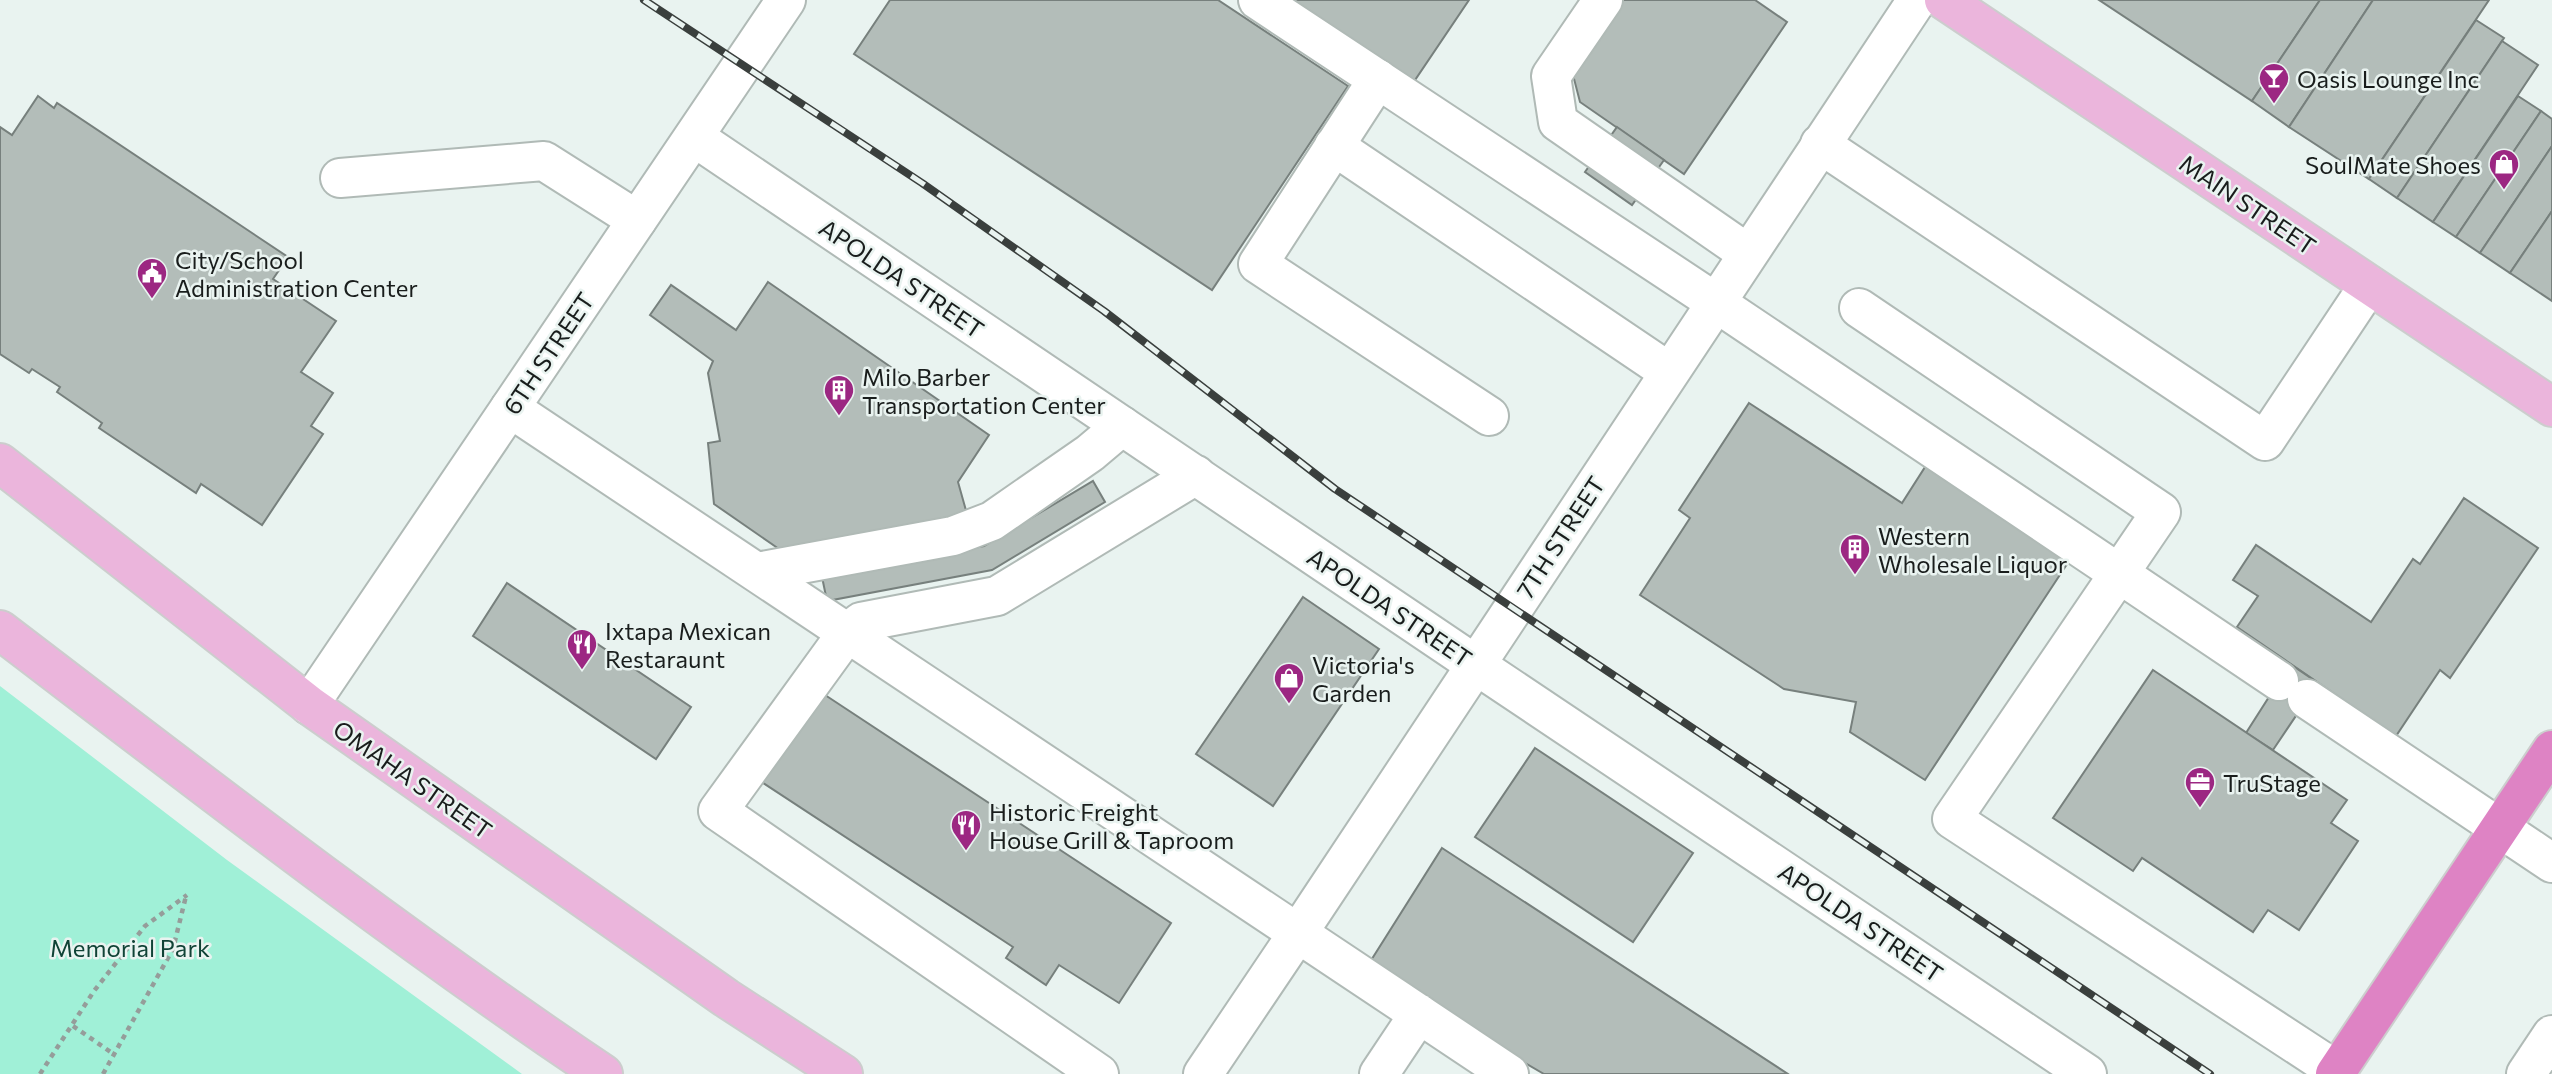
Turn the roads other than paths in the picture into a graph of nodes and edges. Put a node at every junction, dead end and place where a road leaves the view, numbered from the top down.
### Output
1 (786, 0) edge
2 (1258, 0) edge
3 (1603, 0) edge
4 (1917, 0) edge
5 (1944, 0) edge
6 (1378, 79) junction
7 (694, 137) junction
8 (1820, 144) junction
9 (1334, 146) junction
10 (340, 178) dead end
11 (637, 220) junction
12 (1747, 253) junction
13 (2369, 285) junction
14 (1715, 302) junction
15 (1859, 308) dead end
16 (1669, 372) junction
17 (2552, 407) edge
18 (510, 408) junction
19 (1489, 416) dead end
20 (1122, 426) junction
21 (0, 463) edge
22 (1196, 475) junction
23 (757, 572) junction
24 (2118, 572) junction
25 (0, 629) edge
26 (847, 633) junction
27 (1476, 665) junction
28 (309, 705) junction
29 (2552, 750) edge
30 (2501, 827) junction
31 (2552, 863) edge
32 (1298, 933) junction
33 (1419, 1014) junction
34 (2552, 1035) edge
35 (2336, 1073) edge
36 (603, 1074) edge
37 (843, 1074) edge
38 (1099, 1074) edge
39 (1203, 1074) edge
40 (1379, 1074) edge
41 (1508, 1074) edge
42 (2087, 1074) edge
43 (2526, 1074) edge

1 - 7 street, 6TH STREET
2 - 6 street
3 - 12 street
4 - 8 street, 7TH STREET
5 - 13 main road, MAIN STREET
6 - 9 street
6 - 14 street
7 - 11 street, 6TH STREET
7 - 20 street, APOLDA STREET
8 - 12 street, 7TH STREET
8 - 13 street
9 - 16 street
9 - 19 street
10 - 11 street
11 - 18 street, 6TH STREET
12 - 14 street, 7TH STREET
13 - 17 main road, MAIN STREET
14 - 16 street, 7TH STREET
14 - 24 street
15 - 24 street
16 - 27 street, 7TH STREET
18 - 23 street
18 - 28 street, 6TH STREET
20 - 22 street, APOLDA STREET
20 - 23 street
21 - 28 main road, OMAHA STREET
22 - 26 street
22 - 27 street, APOLDA STREET
23 - 26 street
24 - 30 street
24 - 35 street
25 - 36 main road
26 - 32 street
26 - 38 street
27 - 32 street, 7TH STREET
27 - 42 street, APOLDA STREET
28 - 37 main road, OMAHA STREET
29 - 30 highway
30 - 31 street
30 - 35 highway
32 - 33 street
32 - 39 street, 7TH STREET
33 - 40 street
33 - 41 street
34 - 43 street

